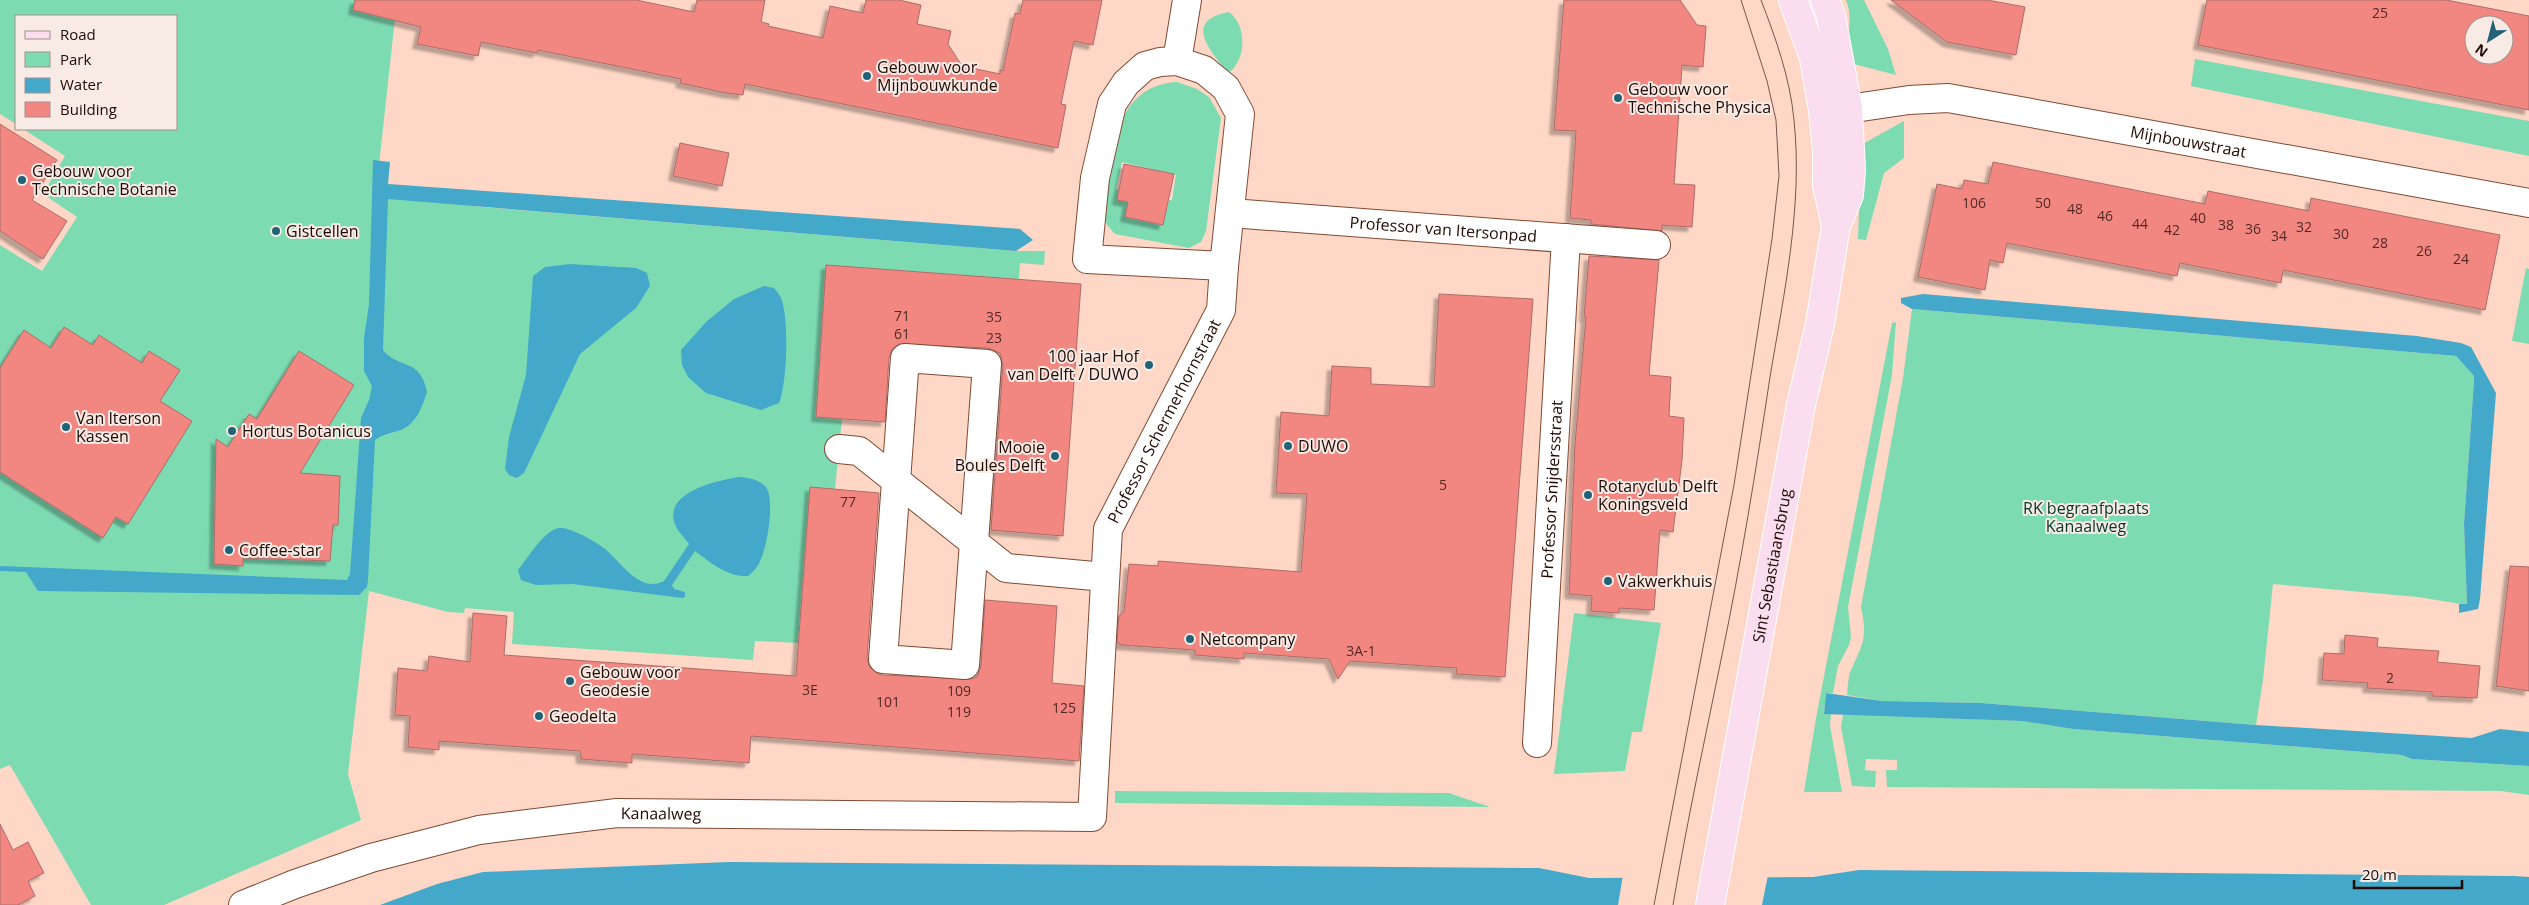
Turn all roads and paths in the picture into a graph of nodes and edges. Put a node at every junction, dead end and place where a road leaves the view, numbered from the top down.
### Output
1 (1187, 0) edge
2 (1793, 0) edge
3 (1825, 0) edge
4 (1178, 61) junction
5 (1836, 109) junction
6 (2529, 203) edge
7 (1230, 212) junction
8 (1566, 238) junction
9 (1656, 245) dead end
10 (1224, 266) junction
11 (839, 449) dead end
12 (896, 481) junction
13 (974, 542) junction
14 (1105, 577) junction
15 (1537, 743) dead end
16 (1092, 817) joint
17 (243, 905) edge
18 (1710, 905) edge

1 - 4 street
2 - 5 main road
3 - 5 main road
4 - 7 street, Professor Schermerhornstraat
4 - 10 street
5 - 6 street, Mijnbouwstraat
5 - 18 main road, Sint Sebastiaansbrug
7 - 8 street, Professor van Itersonpad
7 - 10 street, Professor Schermerhornstraat
8 - 9 street, Professor van Itersonpad
8 - 15 street, Professor Snijdersstraat
10 - 14 street, Professor Schermerhornstraat
11 - 12 street
12 - 13 street
12 - 13 street
12 - 13 street
13 - 14 street
14 - 16 street, Professor Schermerhornstraat
16 - 17 street, Kanaalweg

